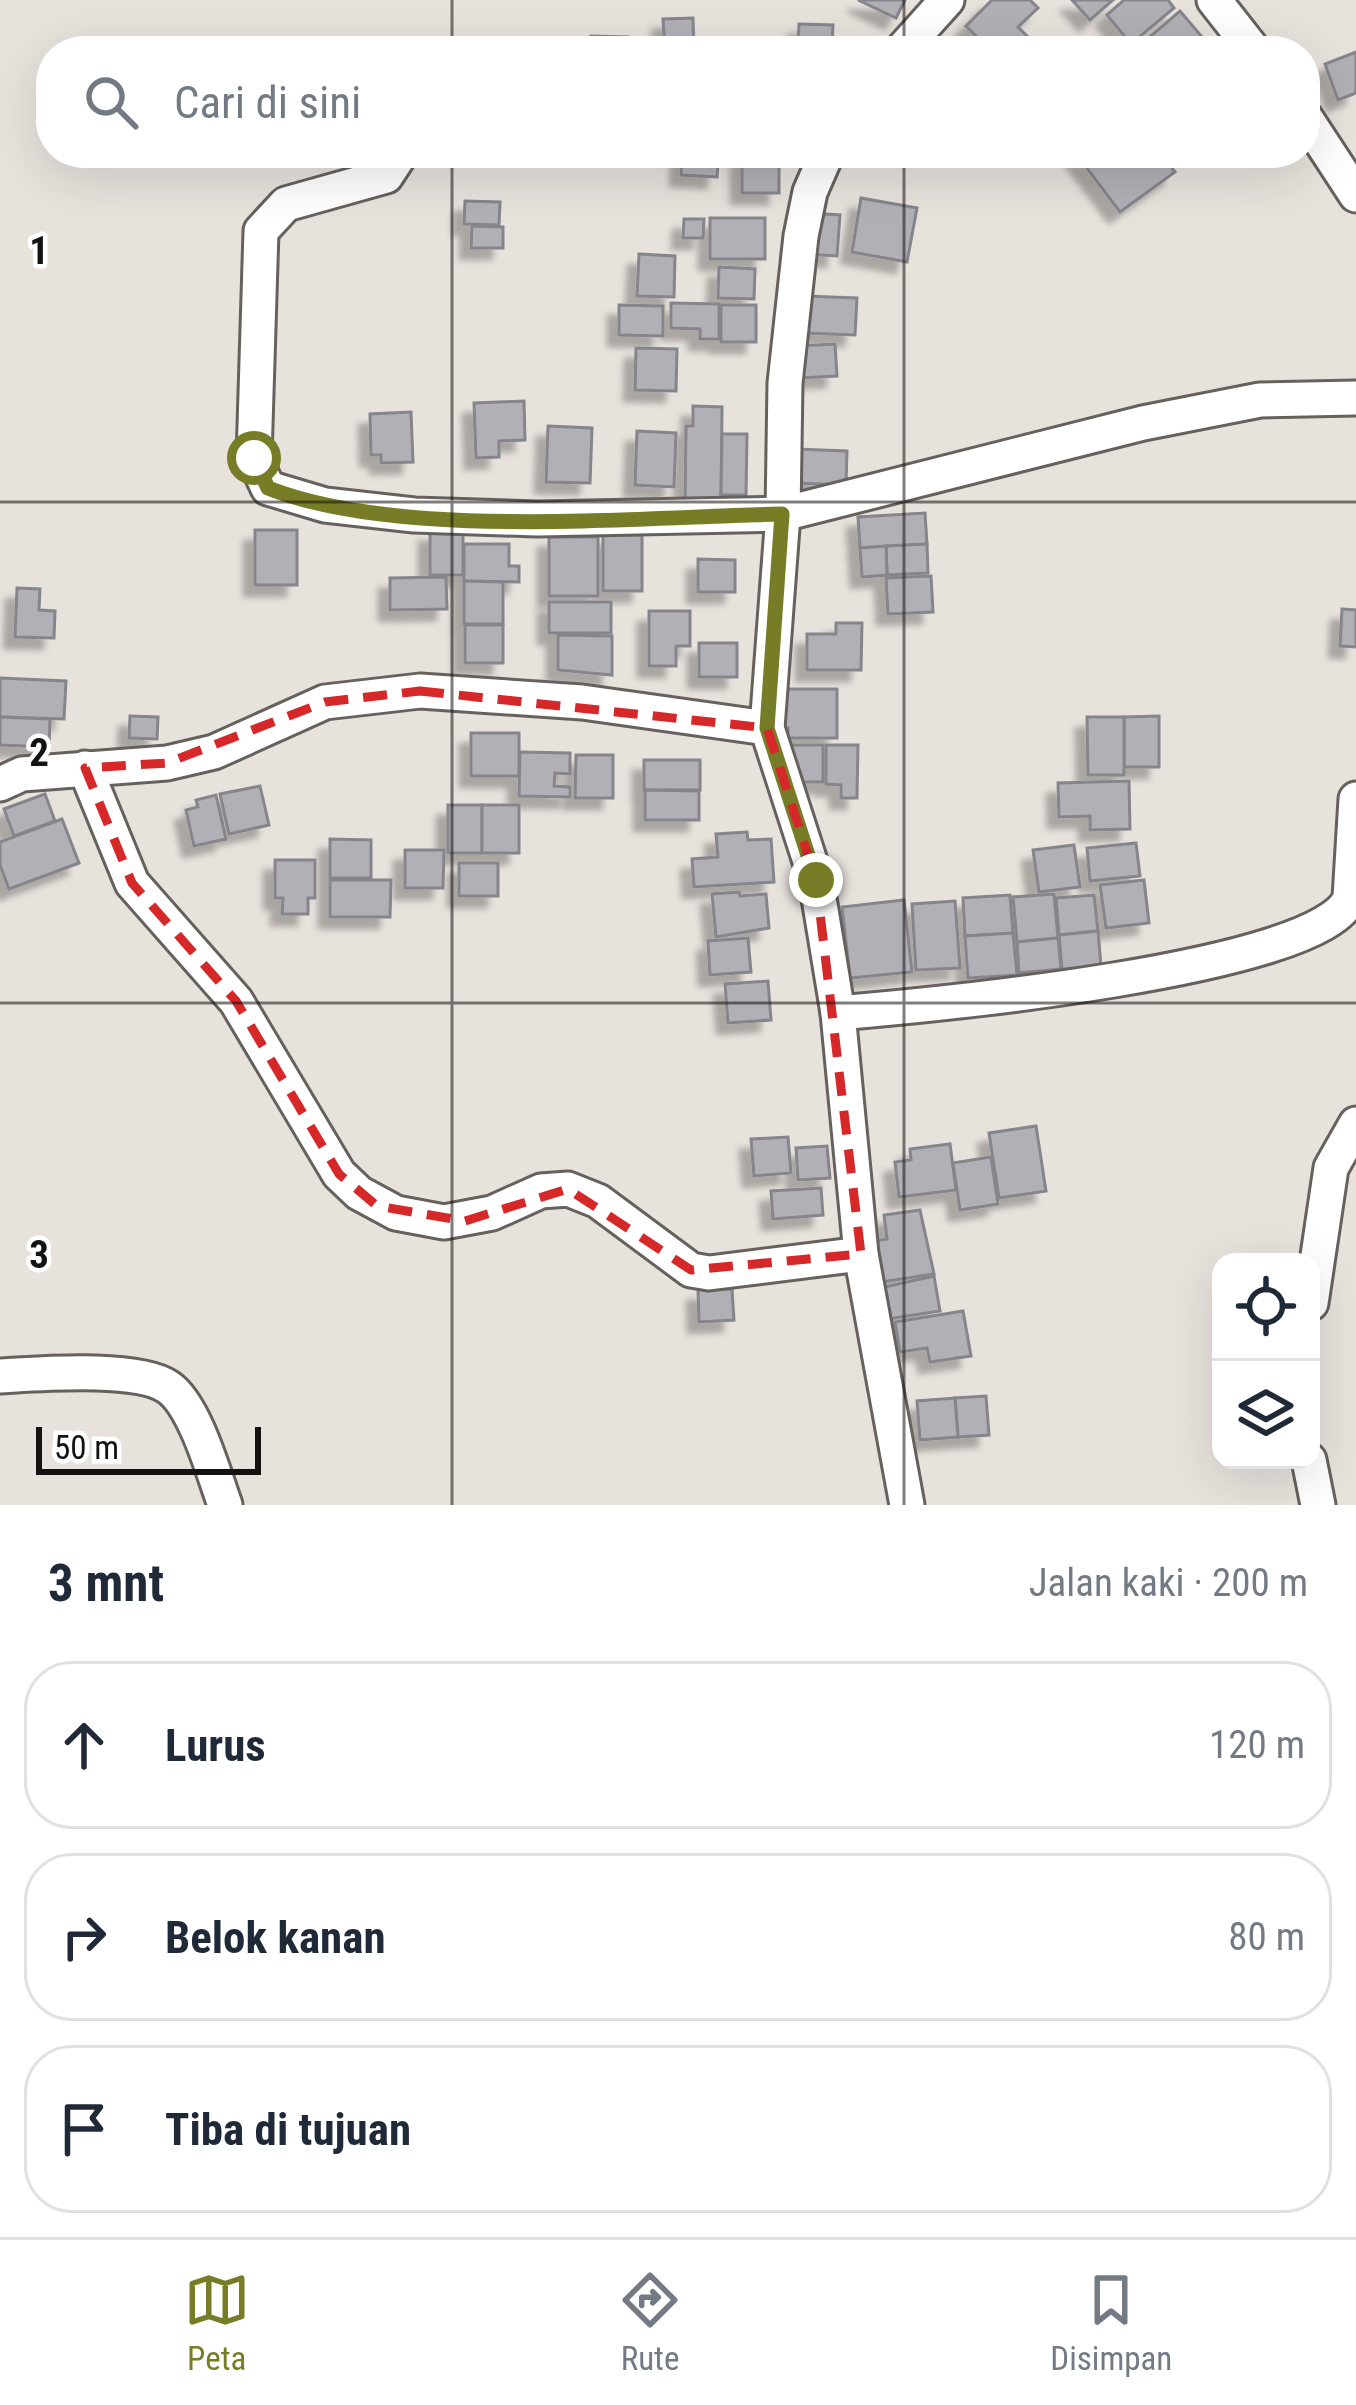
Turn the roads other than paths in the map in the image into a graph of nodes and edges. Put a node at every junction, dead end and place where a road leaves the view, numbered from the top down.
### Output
1 (947, 0) edge
2 (1214, 0) edge
3 (915, 36) edge
4 (1242, 36) edge
5 (1320, 140) edge
6 (391, 168) edge
7 (820, 168) edge
8 (1356, 195) edge
9 (1356, 398) edge
10 (782, 514) junction
11 (767, 728) junction
12 (85, 768) junction
13 (0, 784) edge
14 (1356, 799) edge
15 (1354, 873) edge
16 (838, 1013) junction
17 (1356, 1124) edge
18 (1318, 1253) edge
19 (861, 1254) junction
20 (0, 1376) edge
21 (1311, 1469) edge
22 (225, 1505) edge
23 (907, 1505) edge
24 (1318, 1505) edge

1 - 3 street
2 - 4 street
5 - 8 street
6 - 10 street
7 - 10 street
9 - 10 street
10 - 11 street
11 - 12 street
11 - 16 street
12 - 13 street
12 - 19 street
14 - 15 street
15 - 16 street
16 - 19 street
17 - 18 street
19 - 23 street
20 - 22 street
21 - 24 street

